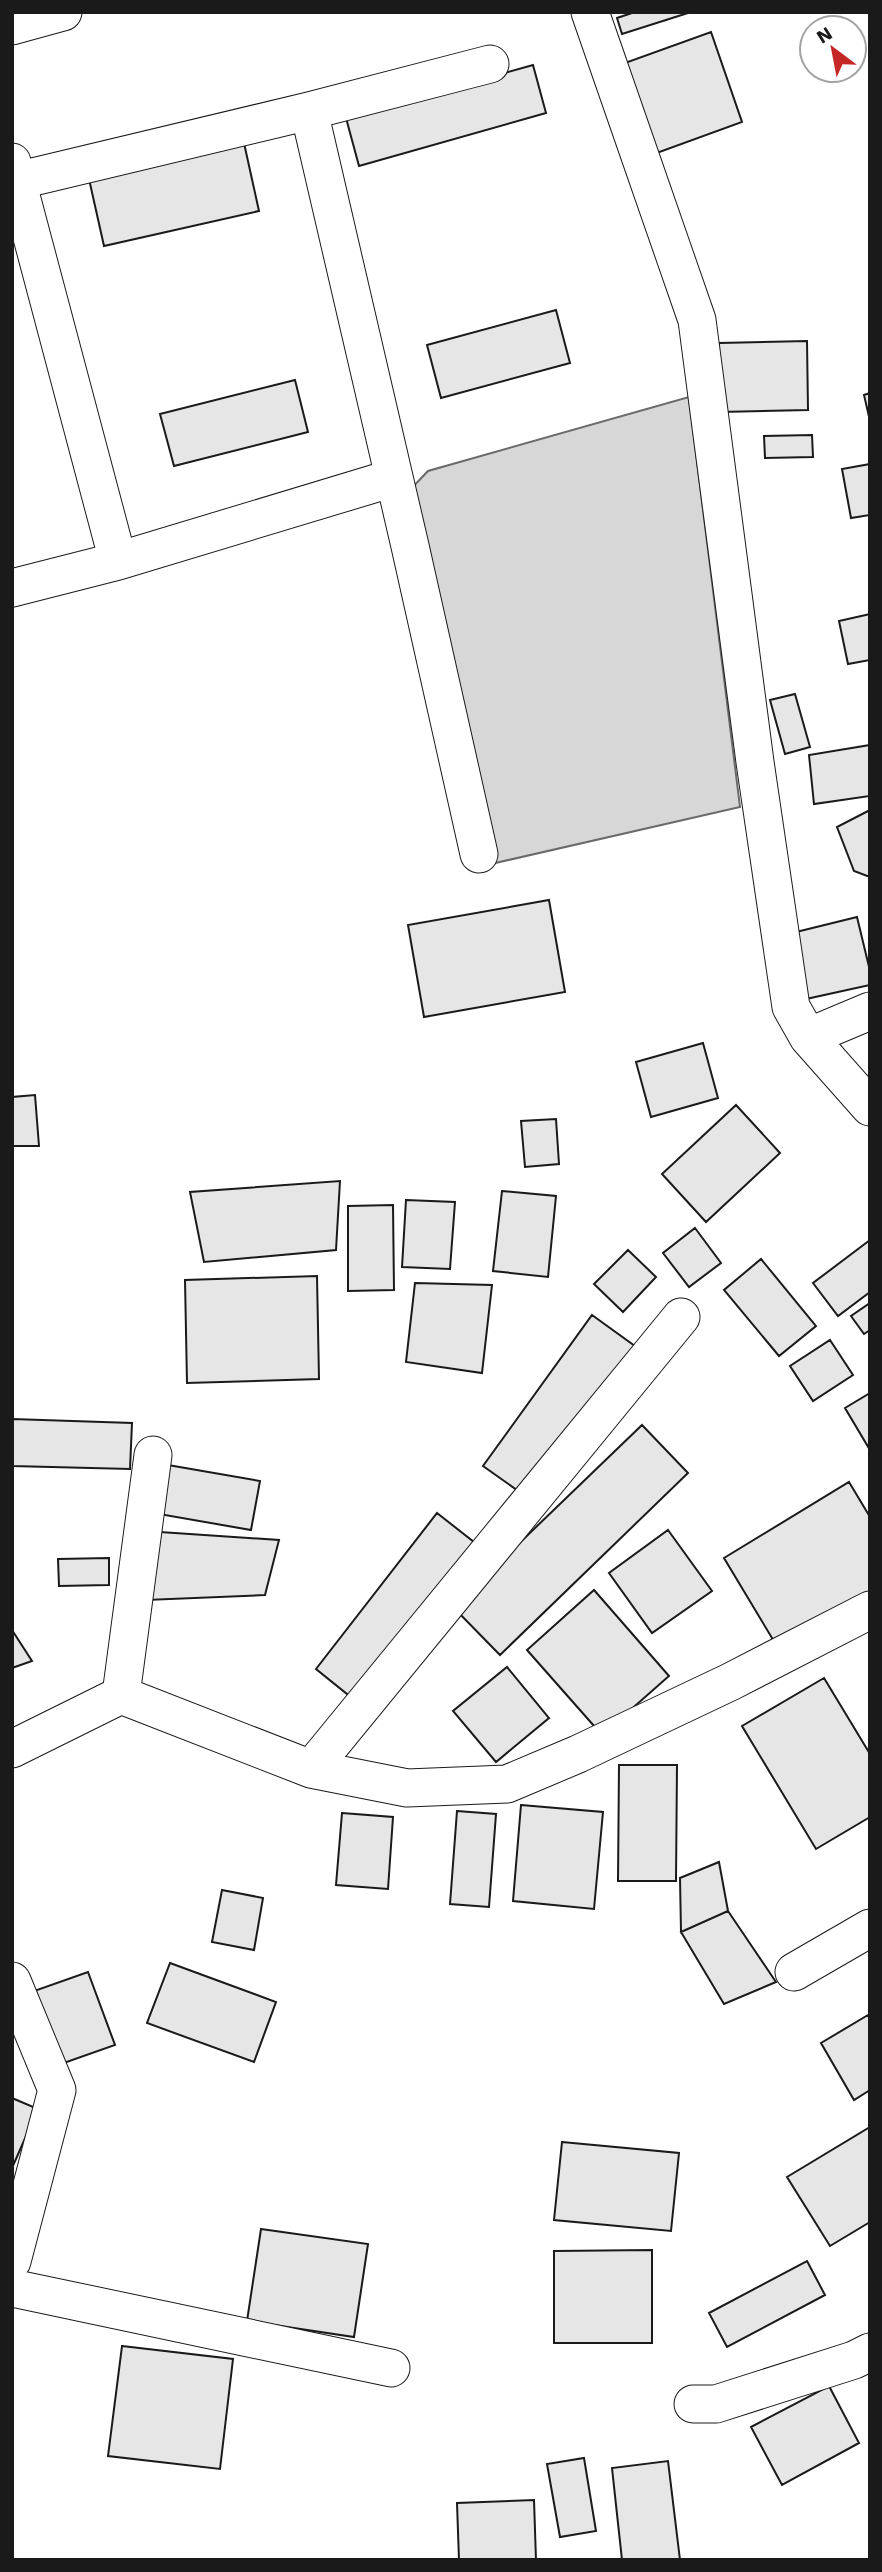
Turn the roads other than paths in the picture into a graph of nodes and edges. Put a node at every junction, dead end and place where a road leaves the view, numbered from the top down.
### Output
1 (63, 12) edge
2 (590, 12) edge
3 (12, 26) edge
4 (490, 64) dead end
5 (309, 111) junction
6 (14, 175) edge
7 (393, 478) junction
8 (118, 561) junction
9 (12, 588) edge
10 (479, 854) dead end
11 (870, 1011) edge
12 (808, 1037) junction
13 (870, 1107) edge
14 (681, 1317) dead end
15 (153, 1455) dead end
16 (870, 1610) edge
17 (121, 1695) junction
18 (12, 1749) edge
19 (311, 1769) junction
20 (870, 1928) edge
21 (794, 1972) dead end
22 (12, 1981) edge
23 (14, 2253) edge
24 (12, 2288) edge
25 (870, 2352) edge
26 (391, 2368) dead end
27 (693, 2404) dead end

1 - 3 street
2 - 12 street
4 - 5 street
5 - 6 street
5 - 7 street
6 - 8 street
7 - 8 street
7 - 10 street
8 - 9 street
11 - 12 street
12 - 13 street
14 - 19 street
15 - 17 street
16 - 19 street
17 - 18 street
17 - 19 street
20 - 21 street
22 - 23 street
24 - 26 street
25 - 27 street

